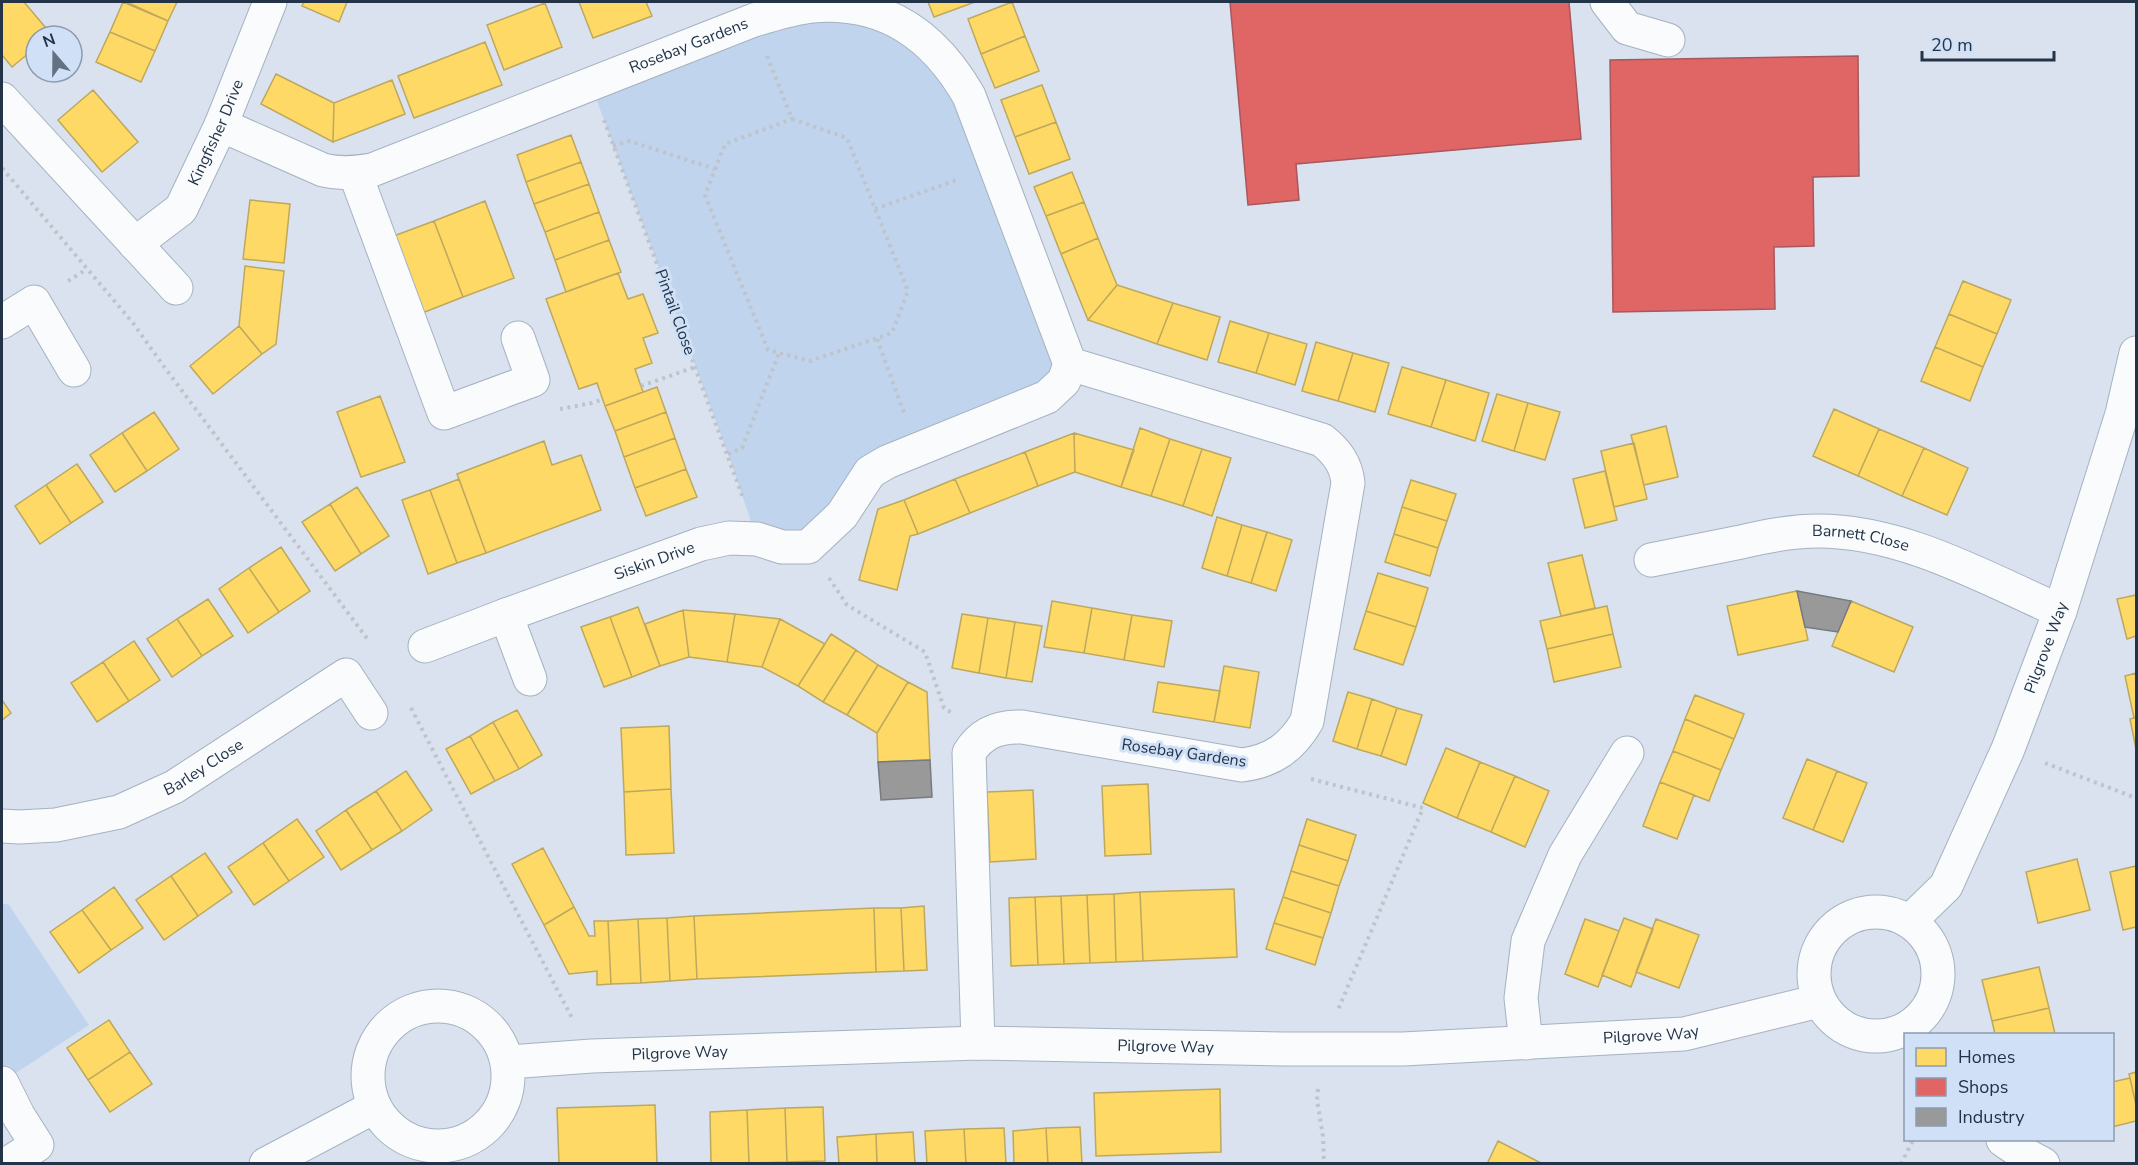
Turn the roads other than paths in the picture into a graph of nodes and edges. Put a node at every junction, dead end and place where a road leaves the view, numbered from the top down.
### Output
1 (270, 2) edge
2 (1607, 2) edge
3 (1668, 40) dead end
4 (2, 99) edge
5 (221, 125) junction
6 (355, 173) junction
7 (135, 244) junction
8 (176, 288) dead end
9 (2, 322) edge
10 (518, 339) dead end
11 (2136, 353) edge
12 (1070, 364) junction
13 (74, 370) dead end
14 (2129, 416) edge
15 (1651, 560) dead end
16 (2060, 611) junction
17 (506, 615) junction
18 (425, 646) dead end
19 (530, 679) dead end
20 (370, 712) dead end
21 (1627, 753) dead end
22 (2, 826) edge
23 (1910, 921) junction
24 (1819, 1001) junction
25 (1914, 1031) edge
26 (978, 1043) junction
27 (1526, 1043) junction
28 (508, 1062) junction
29 (2, 1083) edge
30 (374, 1107) junction
31 (2004, 1141) edge
32 (469, 1153) edge
33 (7, 1164) edge
34 (266, 1164) edge
35 (2043, 1164) edge

1 - 5 street, Kingfisher Drive
2 - 3 street
4 - 7 street
5 - 6 street, Rosebay Gardens
5 - 7 street, Kingfisher Drive
6 - 10 street
6 - 12 street, Rosebay Gardens
7 - 8 street
9 - 13 street
11 - 14 street, Pilgrove Way
12 - 17 street, Siskin Drive
12 - 26 street, Rosebay Gardens
14 - 16 street, Pilgrove Way
15 - 16 street, Barnett Close
16 - 23 street, Pilgrove Way
17 - 18 street, Siskin Drive
17 - 19 street
20 - 22 street, Barley Close
21 - 27 street
23 - 24 street
23 - 25 street
24 - 25 street
24 - 27 street, Pilgrove Way
26 - 27 street, Pilgrove Way
26 - 28 street, Pilgrove Way
28 - 30 street
28 - 32 street
29 - 33 street
30 - 32 street
30 - 34 street
31 - 35 street

